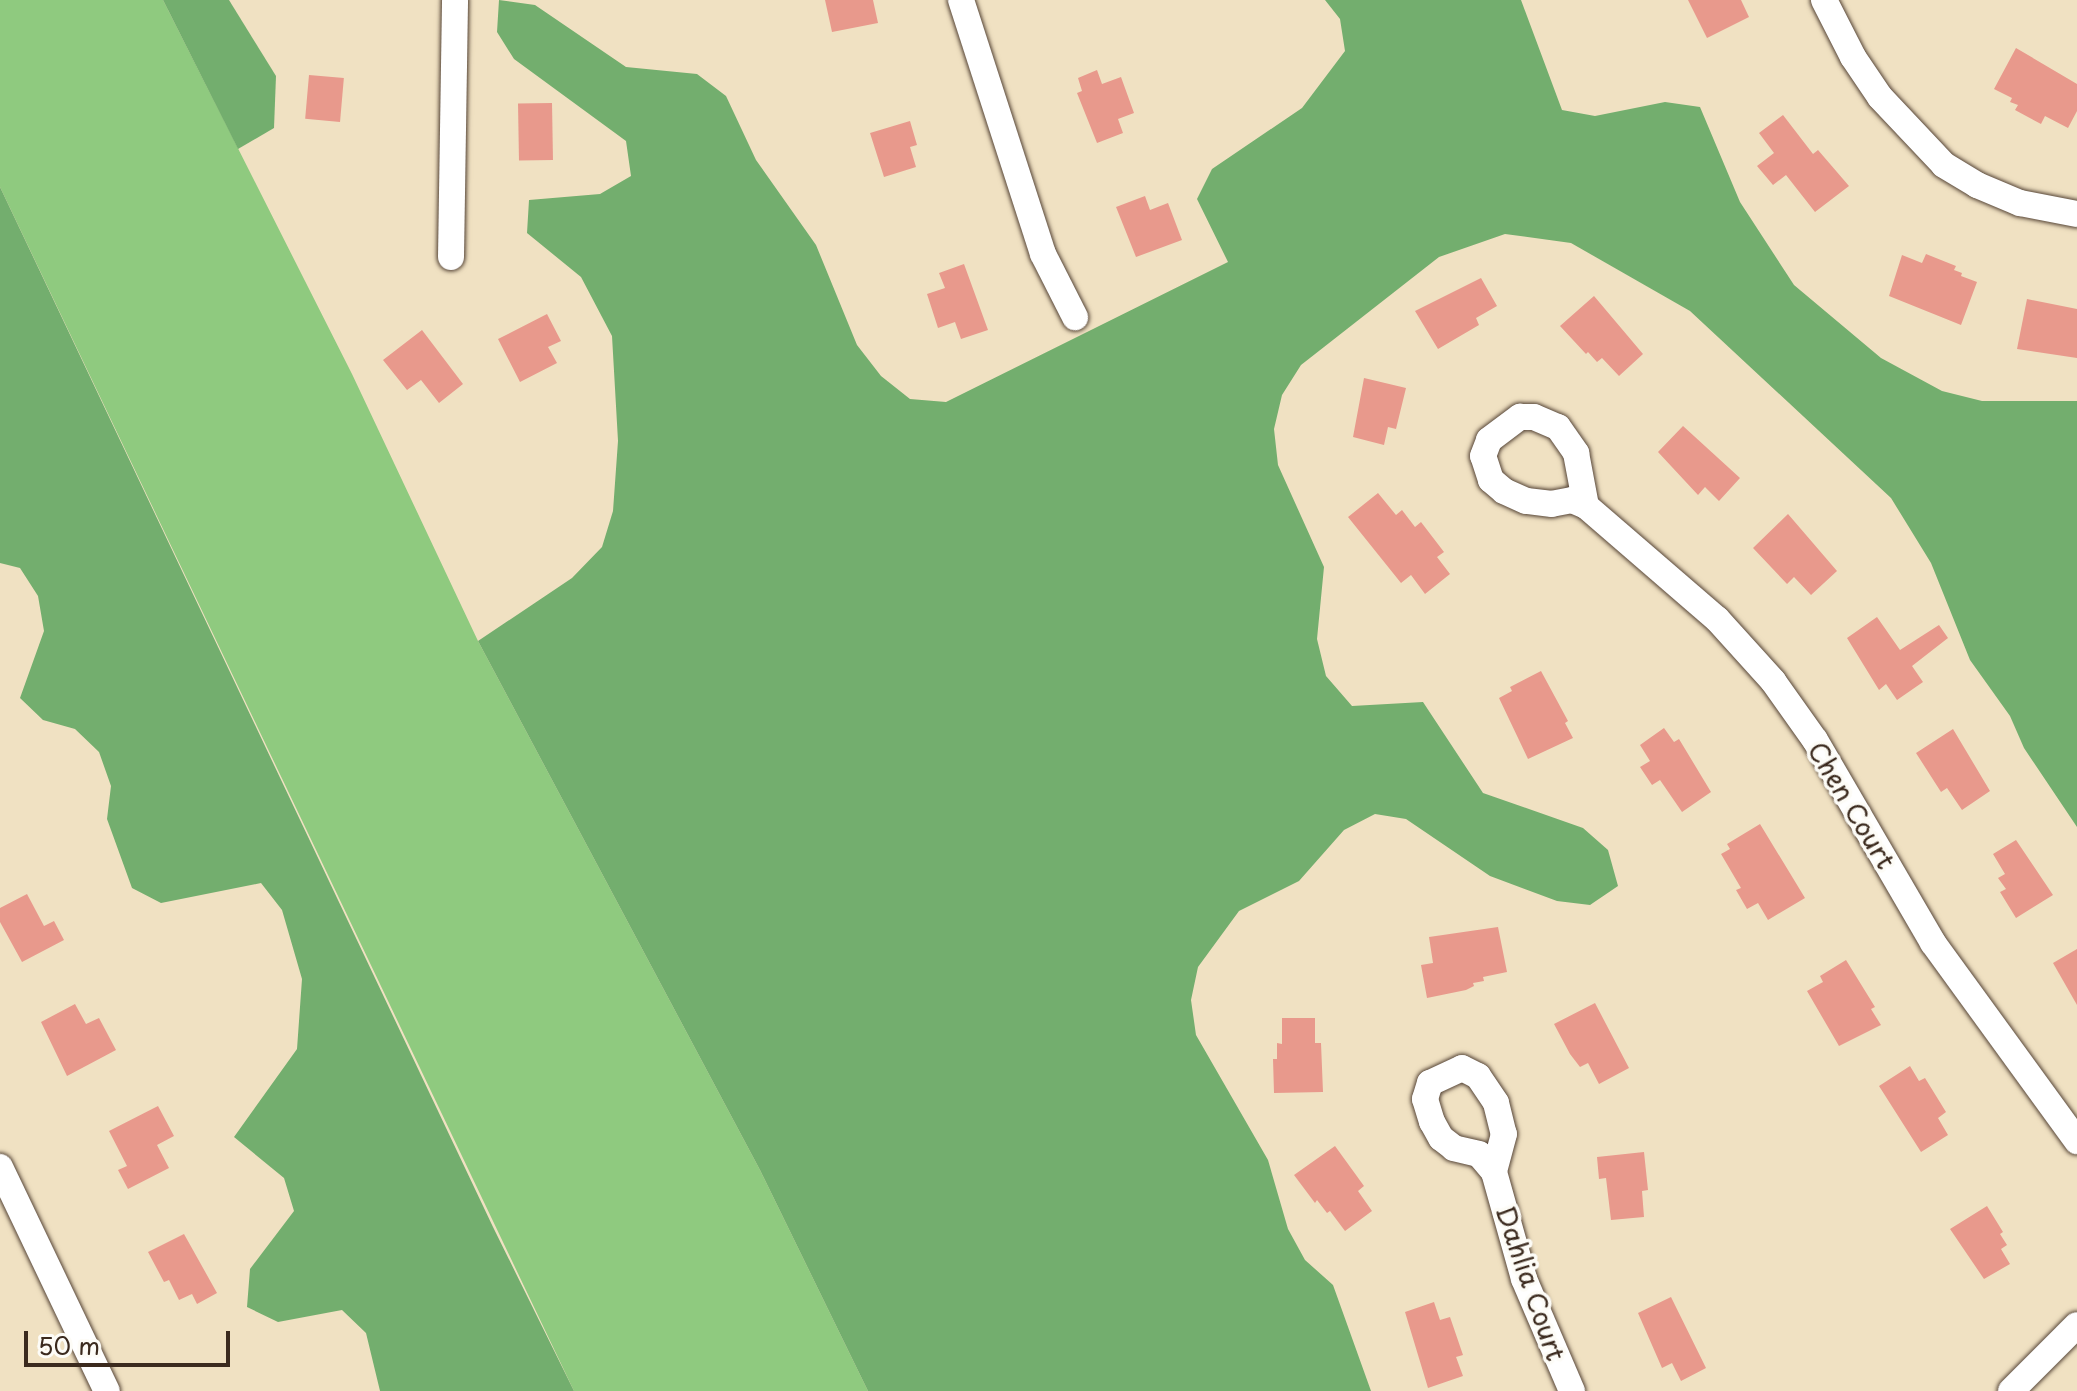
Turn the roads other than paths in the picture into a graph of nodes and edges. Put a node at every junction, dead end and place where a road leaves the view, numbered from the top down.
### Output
1 (455, 0) edge
2 (961, 0) edge
3 (1824, 0) edge
4 (2077, 214) edge
5 (451, 257) dead end
6 (1075, 317) dead end
7 (1586, 506) dead end
8 (2077, 1141) edge
9 (0, 1167) edge
10 (1494, 1172) dead end
11 (2077, 1325) edge
12 (107, 1391) edge
13 (1572, 1391) edge
14 (2011, 1391) edge

1 - 5 street
2 - 6 street
3 - 4 street
7 - 8 street, Chen Court
9 - 12 street
10 - 13 street, Dahlia Court
11 - 14 street

